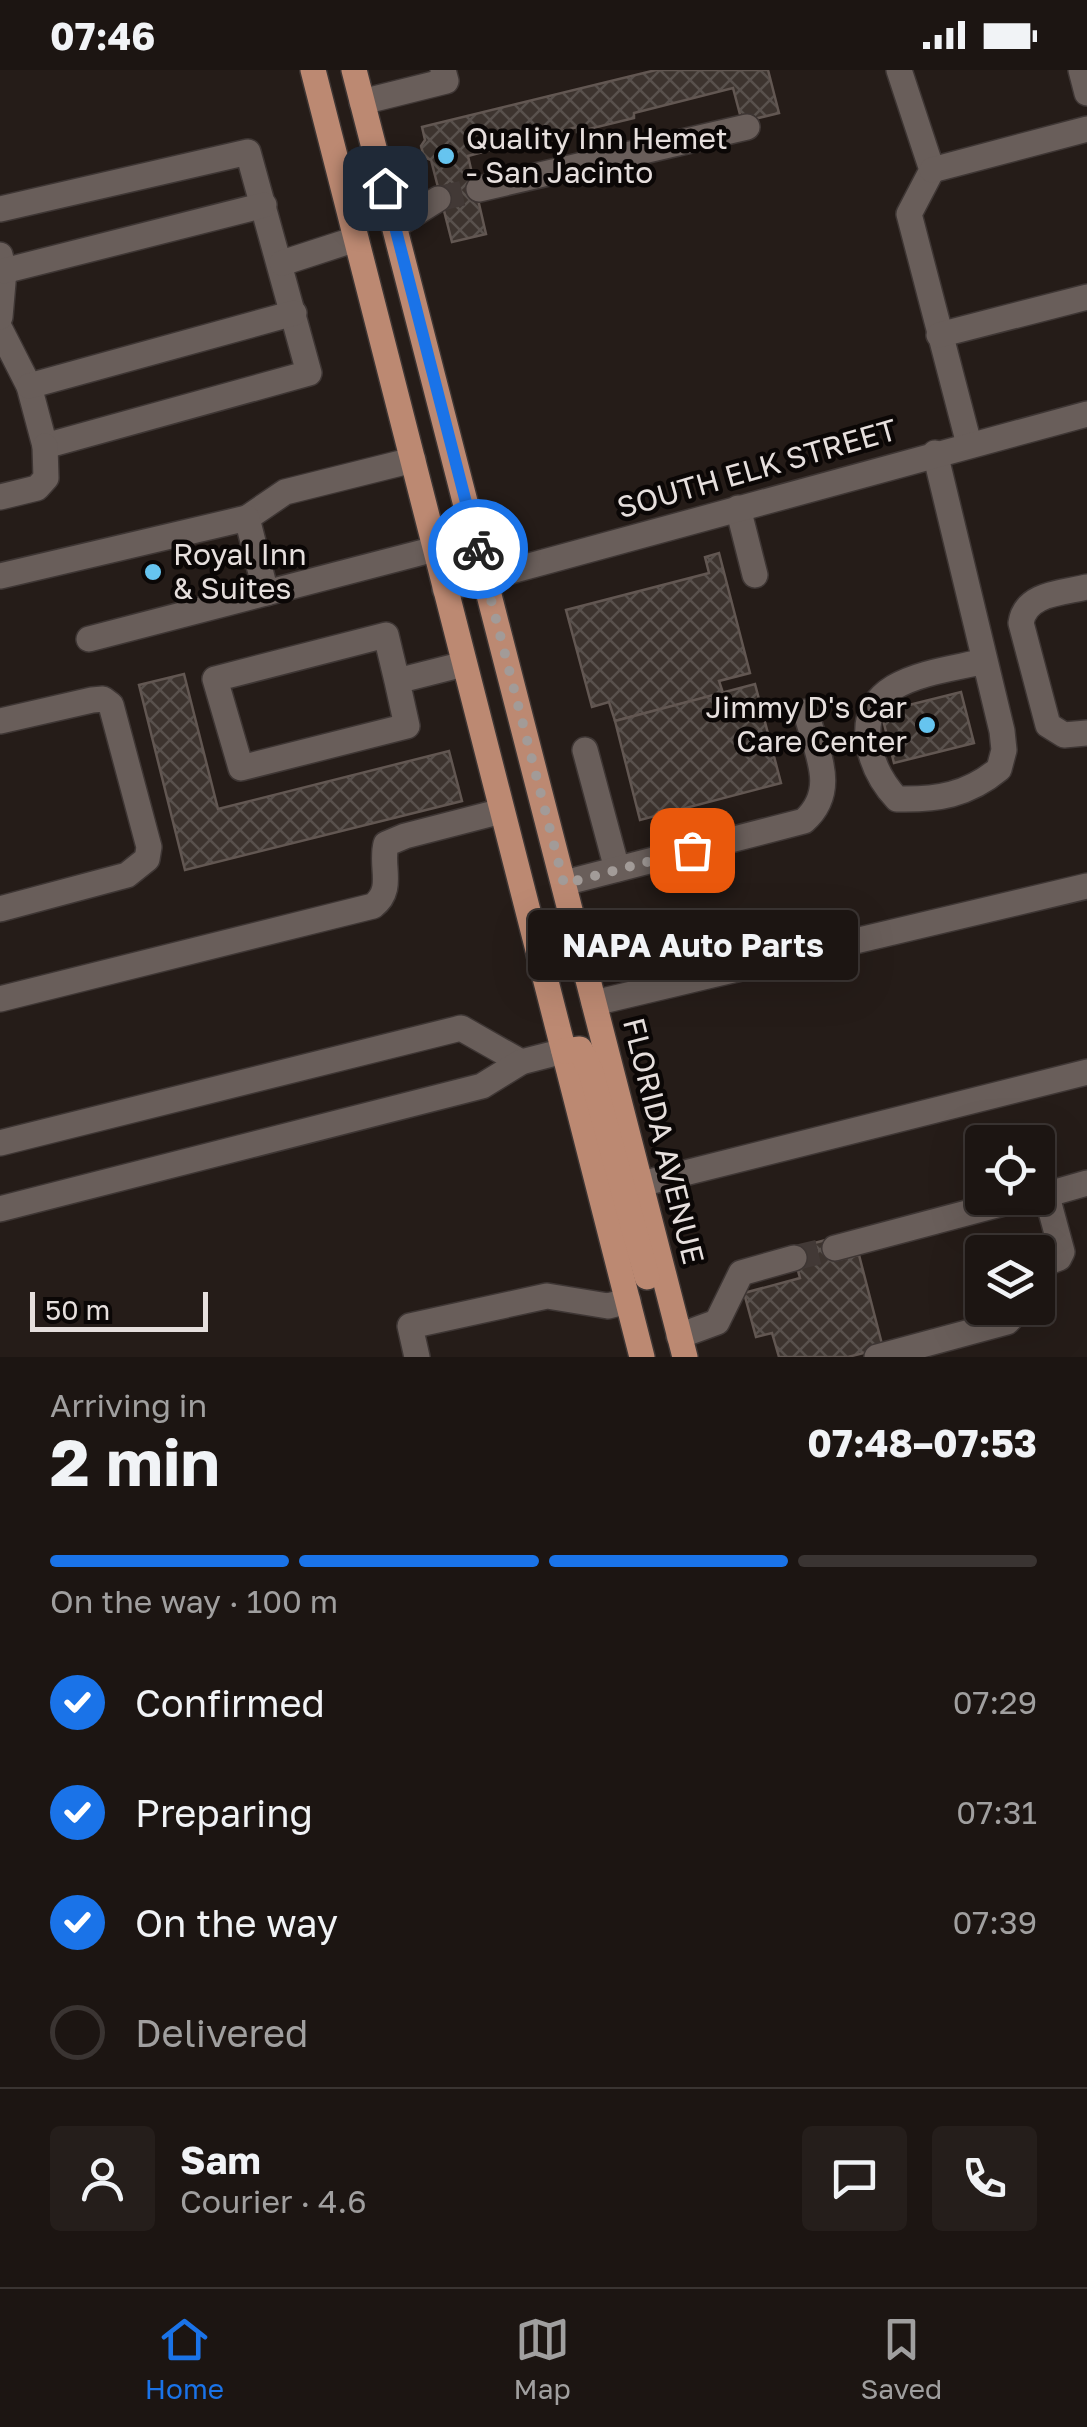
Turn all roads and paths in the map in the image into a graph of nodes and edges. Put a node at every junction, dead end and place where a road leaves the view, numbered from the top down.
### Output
1 (313, 70) edge
2 (354, 70) edge
3 (443, 70) edge
4 (899, 70) edge
5 (1081, 70) edge
6 (1087, 93) edge
7 (362, 102) junction
8 (748, 127) dead end
9 (1087, 129) edge
10 (932, 170) junction
11 (478, 188) tunnel mouth
12 (438, 199) tunnel mouth
13 (264, 205) junction
14 (0, 209) edge
15 (394, 226) junction
16 (356, 239) junction
17 (2, 263) edge
18 (282, 264) junction
19 (1087, 296) edge
20 (294, 313) junction
21 (0, 317) edge
22 (0, 329) edge
23 (939, 335) junction
24 (30, 386) junction
25 (1087, 414) edge
26 (969, 444) junction
27 (45, 446) junction
28 (936, 453) junction
29 (412, 460) junction
30 (0, 497) edge
31 (738, 508) junction
32 (247, 518) junction
33 (435, 548) junction
34 (0, 576) edge
35 (755, 576) dead end
36 (486, 578) junction
37 (1087, 587) edge
38 (445, 590) junction
39 (266, 593) junction
40 (89, 640) dead end
41 (984, 662) junction
42 (464, 664) junction
43 (397, 681) junction
44 (806, 712) dead end
45 (0, 721) edge
46 (1087, 733) edge
47 (585, 750) dead end
48 (502, 811) junction
49 (617, 870) junction
50 (564, 884) junction
51 (1087, 886) edge
52 (0, 910) edge
53 (0, 999) edge
54 (594, 1003) junction
55 (564, 1051) junction
56 (521, 1062) junction
57 (1087, 1072) edge
58 (0, 1144) edge
59 (641, 1184) junction
60 (1087, 1184) edge
61 (1055, 1191) edge
62 (0, 1210) edge
63 (965, 1214) edge
64 (1055, 1237) edge
65 (834, 1248) tunnel mouth
66 (794, 1258) tunnel mouth
67 (1055, 1260) edge
68 (628, 1300) junction
69 (997, 1325) edge
70 (680, 1350) edge
71 (417, 1357) edge
72 (642, 1357) edge
73 (877, 1357) edge

1 - 16 main road
2 - 7 main road, FLORIDA AVENUE
3 - 7 street
4 - 10 street
5 - 6 street
7 - 15 main road, FLORIDA AVENUE
8 - 11 street
9 - 10 street
10 - 23 street
12 - 15 street
13 - 14 street
13 - 17 street
13 - 18 street
15 - 36 main road, FLORIDA AVENUE
16 - 18 street
16 - 29 main road
17 - 21 street
18 - 20 street
19 - 23 street
20 - 24 street
20 - 27 street
22 - 24 street
23 - 26 street
24 - 27 street
25 - 26 street, SOUTH ELK STREET
26 - 28 street, SOUTH ELK STREET
27 - 30 street
28 - 31 street, SOUTH ELK STREET
28 - 41 street
29 - 32 street
29 - 33 main road
31 - 35 street
31 - 36 street, SOUTH ELK STREET
32 - 34 street
32 - 39 street
33 - 38 main road
33 - 39 street
36 - 38 street, SOUTH ELK STREET
36 - 50 main road, FLORIDA AVENUE
37 - 46 street
38 - 42 main road
39 - 40 street
41 - 41 street
42 - 43 street
42 - 48 main road
43 - 43 street
44 - 49 street
45 - 52 street
47 - 49 street
48 - 53 street
48 - 55 main road
49 - 50 street
50 - 54 main road, FLORIDA AVENUE
51 - 54 street
54 - 59 main road, FLORIDA AVENUE
55 - 56 street
55 - 68 main road
55 - 70 main road
56 - 58 street
56 - 62 street
57 - 59 street
59 - 70 main road, FLORIDA AVENUE
60 - 61 street
63 - 65 street
64 - 67 street
66 - 70 street
68 - 71 street
68 - 72 main road
69 - 73 street

